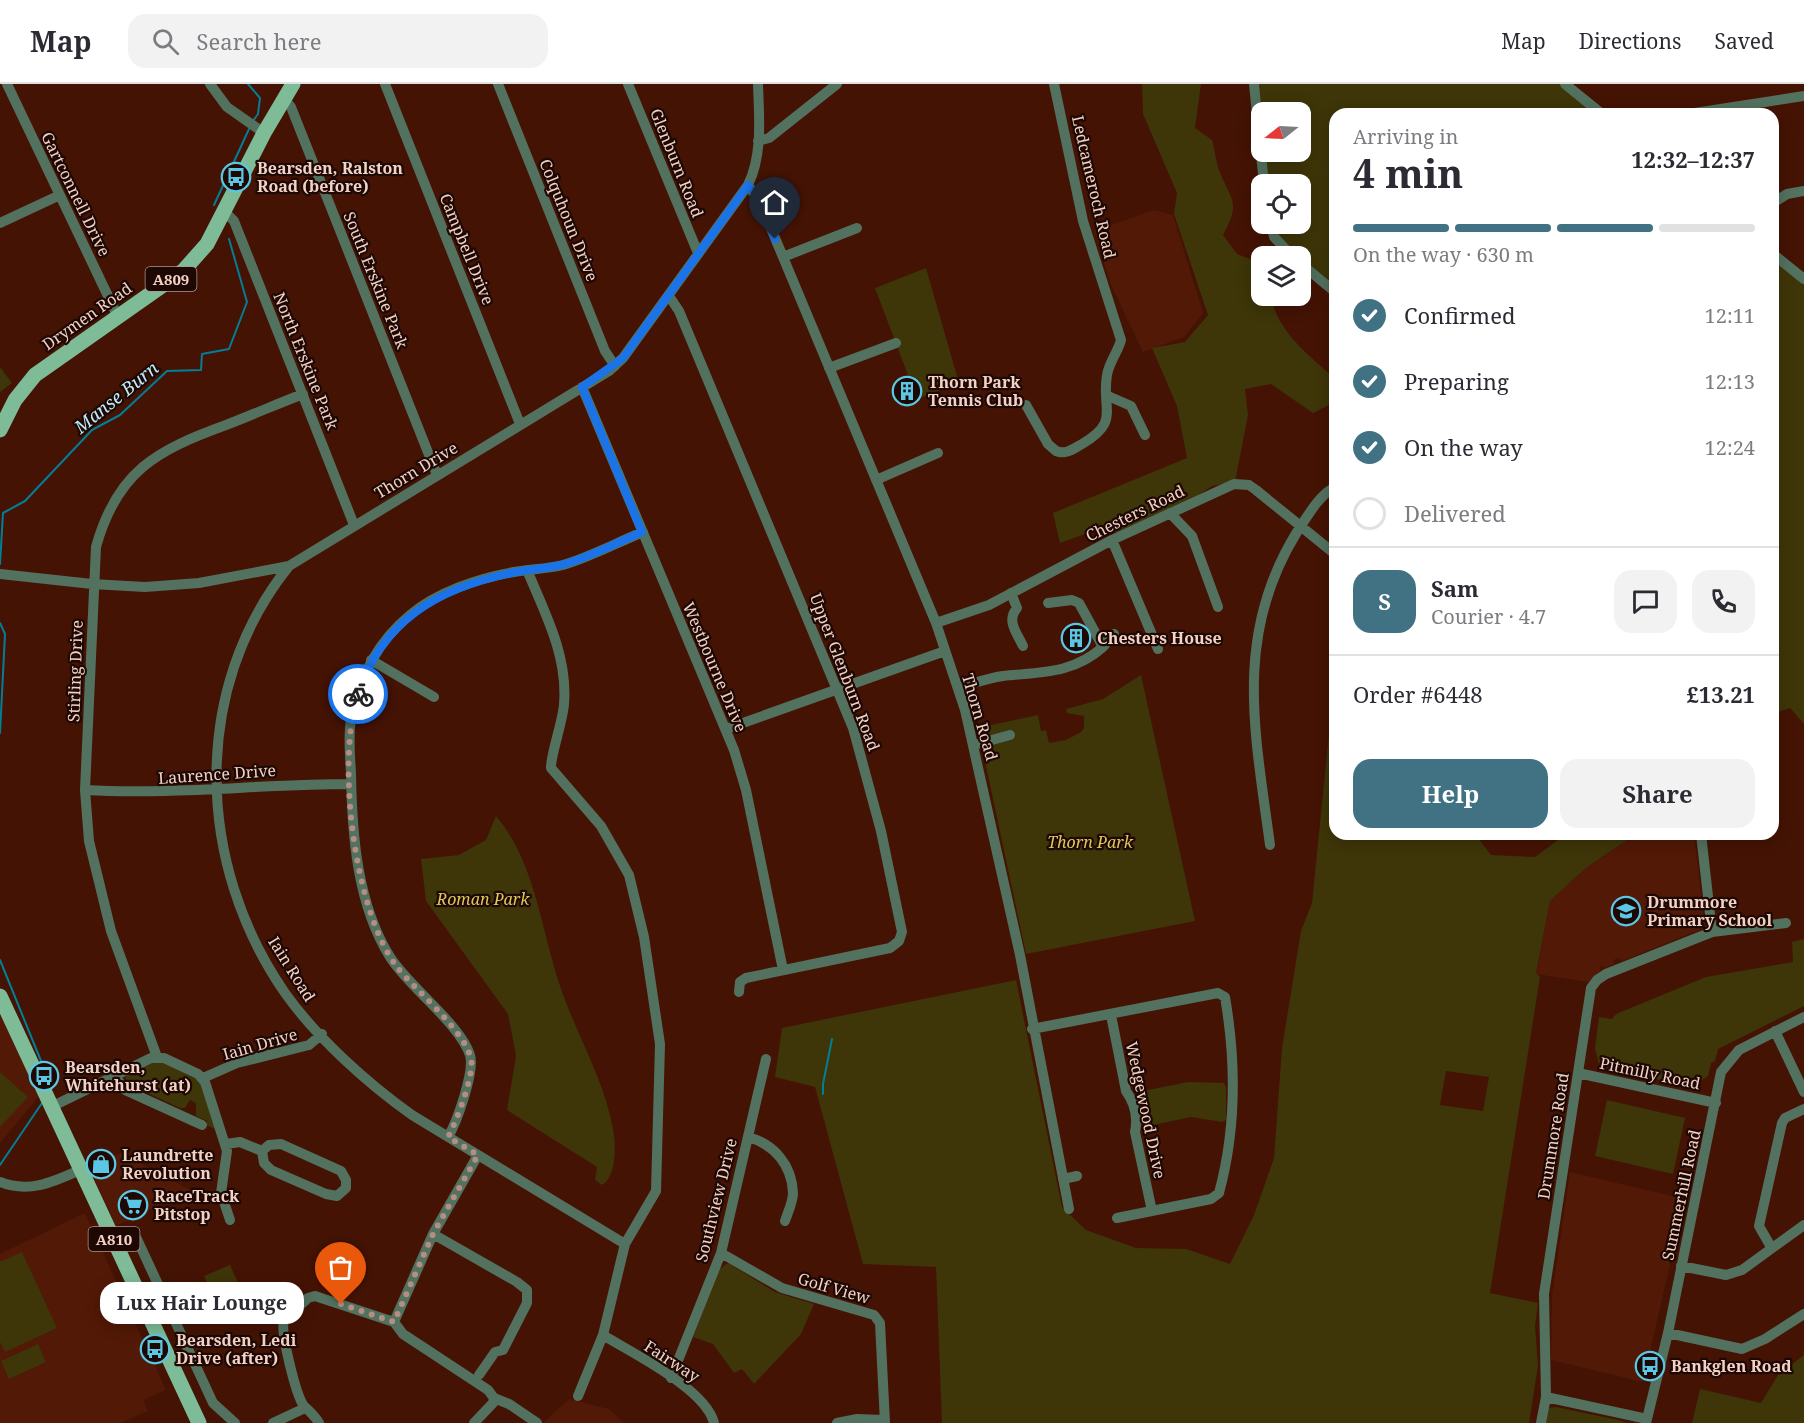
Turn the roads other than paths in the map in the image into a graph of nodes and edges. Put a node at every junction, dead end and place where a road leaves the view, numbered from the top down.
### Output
1 (7, 84) edge
2 (210, 84) edge
3 (293, 84) edge
4 (386, 84) edge
5 (498, 84) edge
6 (628, 84) edge
7 (758, 84) edge
8 (837, 84) edge
9 (1054, 84) edge
10 (1254, 84) edge
11 (1564, 84) edge
12 (1804, 96) edge
13 (284, 99) junction
14 (1594, 108) edge
15 (1727, 108) edge
16 (256, 128) junction
17 (758, 141) junction
18 (1263, 174) edge
19 (748, 185) junction
20 (1804, 191) edge
21 (60, 195) junction
22 (1779, 199) edge
23 (225, 212) junction
24 (0, 223) edge
25 (857, 228) dead end
26 (1274, 234) edge
27 (1283, 246) edge
28 (698, 253) junction
29 (783, 257) junction
30 (1779, 259) edge
31 (1311, 272) edge
32 (1803, 278) edge
33 (1329, 287) edge
34 (669, 296) junction
35 (118, 317) junction
36 (896, 343) dead end
37 (615, 366) junction
38 (829, 369) junction
39 (582, 387) junction
40 (303, 394) junction
41 (1108, 396) junction
42 (1026, 405) dead end
43 (520, 424) junction
44 (0, 430) edge
45 (1145, 435) dead end
46 (938, 453) dead end
47 (437, 476) junction
48 (876, 480) junction
49 (1329, 492) edge
50 (1170, 513) junction
51 (354, 525) junction
52 (1301, 526) junction
53 (642, 532) junction
54 (1112, 540) junction
55 (1329, 549) edge
56 (289, 566) junction
57 (527, 570) junction
58 (0, 574) edge
59 (92, 584) junction
60 (1011, 593) junction
61 (1048, 603) dead end
62 (1218, 607) dead end
63 (936, 623) junction
64 (1114, 634) dead end
65 (1023, 646) dead end
66 (1103, 647) junction
67 (1158, 649) dead end
68 (945, 651) junction
69 (371, 660) junction
70 (837, 688) junction
71 (958, 688) junction
72 (434, 697) dead end
73 (726, 729) junction
74 (1010, 735) dead end
75 (974, 745) junction
76 (351, 784) junction
77 (215, 789) junction
78 (85, 790) junction
79 (1702, 840) edge
80 (1270, 845) dead end
81 (1786, 923) dead end
82 (1712, 932) junction
83 (783, 970) junction
84 (739, 992) dead end
85 (0, 996) edge
86 (1111, 1015) junction
87 (1804, 1017) edge
88 (1032, 1029) junction
89 (1774, 1031) junction
90 (322, 1034) junction
91 (157, 1057) junction
92 (766, 1059) dead end
93 (1578, 1073) junction
94 (114, 1074) junction
95 (203, 1078) junction
96 (1804, 1092) edge
97 (49, 1099) junction
98 (1716, 1102) junction
99 (1804, 1109) edge
100 (202, 1125) dead end
101 (448, 1137) junction
102 (748, 1137) junction
103 (225, 1140) junction
104 (262, 1151) junction
105 (478, 1155) junction
106 (82, 1169) junction
107 (1077, 1176) dead end
108 (1063, 1179) junction
109 (0, 1182) edge
110 (1069, 1209) dead end
111 (1152, 1211) junction
112 (1117, 1218) dead end
113 (230, 1220) dead end
114 (785, 1221) dead end
115 (1804, 1225) edge
116 (433, 1234) junction
117 (137, 1239) dead end
118 (625, 1244) junction
119 (1771, 1247) junction
120 (721, 1253) junction
121 (1681, 1266) junction
122 (1804, 1314) edge
123 (394, 1322) junction
124 (1668, 1333) junction
125 (603, 1335) junction
126 (478, 1376) dead end
127 (671, 1378) junction
128 (578, 1396) dead end
129 (1546, 1397) junction
130 (494, 1398) junction
131 (305, 1408) junction
132 (885, 1421) edge
133 (1647, 1421) edge
134 (199, 1423) edge
135 (235, 1423) edge
136 (273, 1423) edge
137 (319, 1423) edge
138 (474, 1423) edge
139 (537, 1423) edge
140 (714, 1423) edge
141 (837, 1423) edge
142 (1541, 1423) edge

1 - 21 street, Gartconnell Drive
2 - 16 street
3 - 13 main road, Drymen Road / A809
4 - 43 street, Campbell Drive
5 - 37 street, Colquhoun Drive
6 - 28 street, Glenburn Road
7 - 17 street
8 - 17 street
9 - 41 street, Ledcameroch Road
10 - 18 street
11 - 14 street
12 - 15 street
13 - 16 main road, Drymen Road / A809
13 - 47 street, South Erskine Park
16 - 23 main road, Drymen Road / A809
17 - 19 street
19 - 28 street, Thorn Drive
19 - 29 street, Thorn Road
20 - 22 street
21 - 24 street
21 - 35 street, Gartconnell Drive
23 - 35 main road, Drymen Road / A809
23 - 40 street, North Erskine Park
25 - 29 street
26 - 27 street
28 - 34 street, Thorn Drive
29 - 38 street, Thorn Road
30 - 32 street
31 - 33 street
34 - 37 street, Thorn Drive
34 - 70 street, Upper Glenburn Road
35 - 44 main road, Drymen Road / A809
36 - 38 street
37 - 39 street, Thorn Drive
38 - 48 street, Thorn Road
39 - 43 street, Thorn Drive
39 - 53 street, Westbourne Drive
40 - 51 street, North Erskine Park
40 - 59 street, Stirling Drive
41 - 42 street
41 - 45 street
43 - 47 street, Thorn Drive
46 - 48 street
47 - 51 street, Thorn Drive
48 - 63 street, Thorn Road
49 - 52 street
50 - 52 street, Chesters Road
50 - 54 street, Chesters Road
50 - 62 street
51 - 56 street, Thorn Drive
52 - 55 street, Chesters Road
52 - 80 street
53 - 57 street
53 - 73 street, Westbourne Drive
54 - 60 street, Chesters Road
54 - 67 street
56 - 59 street, Thorn Drive
56 - 77 street, Iain Road
57 - 69 street
57 - 118 street
58 - 59 street, Thorn Drive
59 - 78 street, Stirling Drive
60 - 63 street, Chesters Road
60 - 65 street
61 - 66 street
63 - 68 street, Thorn Road
64 - 66 street
66 - 71 street
68 - 70 street
68 - 71 street, Thorn Road
69 - 72 street
69 - 76 street
70 - 73 street
70 - 83 street, Upper Glenburn Road
71 - 75 street, Thorn Road
73 - 83 street, Westbourne Drive
74 - 75 street
75 - 88 street, Thorn Road
76 - 77 street, Laurence Drive
76 - 101 street
77 - 78 street, Laurence Drive
77 - 90 street, Iain Road
78 - 91 street, Stirling Drive
79 - 82 street
81 - 82 street, Drummore Road
82 - 93 street, Drummore Road
83 - 84 street, Upper Glenburn Road
85 - 97 main road, A810
86 - 88 street
86 - 111 street, Wedgewood Drive
86 - 111 street
87 - 89 street, Summerhill Road
88 - 108 street, Thorn Road
89 - 96 street
89 - 98 street, Summerhill Road
90 - 95 street, Iain Drive
90 - 101 street, Iain Road
91 - 94 street
91 - 95 street
92 - 102 street, Southview Drive
93 - 98 street, Pitmilly Road
93 - 129 street, Drummore Road
94 - 97 street
94 - 100 street
95 - 103 street
97 - 106 main road, A810
98 - 121 street, Summerhill Road
99 - 119 street
101 - 105 street, Iain Road
102 - 114 street
102 - 120 street, Southview Drive
103 - 104 street
103 - 113 street
104 - 104 street
105 - 116 street
105 - 118 street, Iain Road
106 - 109 street
106 - 134 main road, A810
107 - 108 street
108 - 110 street, Thorn Road
111 - 112 street
115 - 119 street
116 - 123 street
116 - 126 street
117 - 135 street
118 - 125 street
119 - 121 street
120 - 127 street, Southview Drive
120 - 132 street, Golf View
121 - 124 street, Summerhill Road
122 - 124 street
123 - 130 street
123 - 131 street
124 - 133 street, Summerhill Road
125 - 127 street, Fairway
125 - 128 street
127 - 140 street, Fairway
129 - 133 street
129 - 142 street, Drummore Road
130 - 138 street
130 - 139 street
131 - 136 street
131 - 137 street
132 - 141 street

